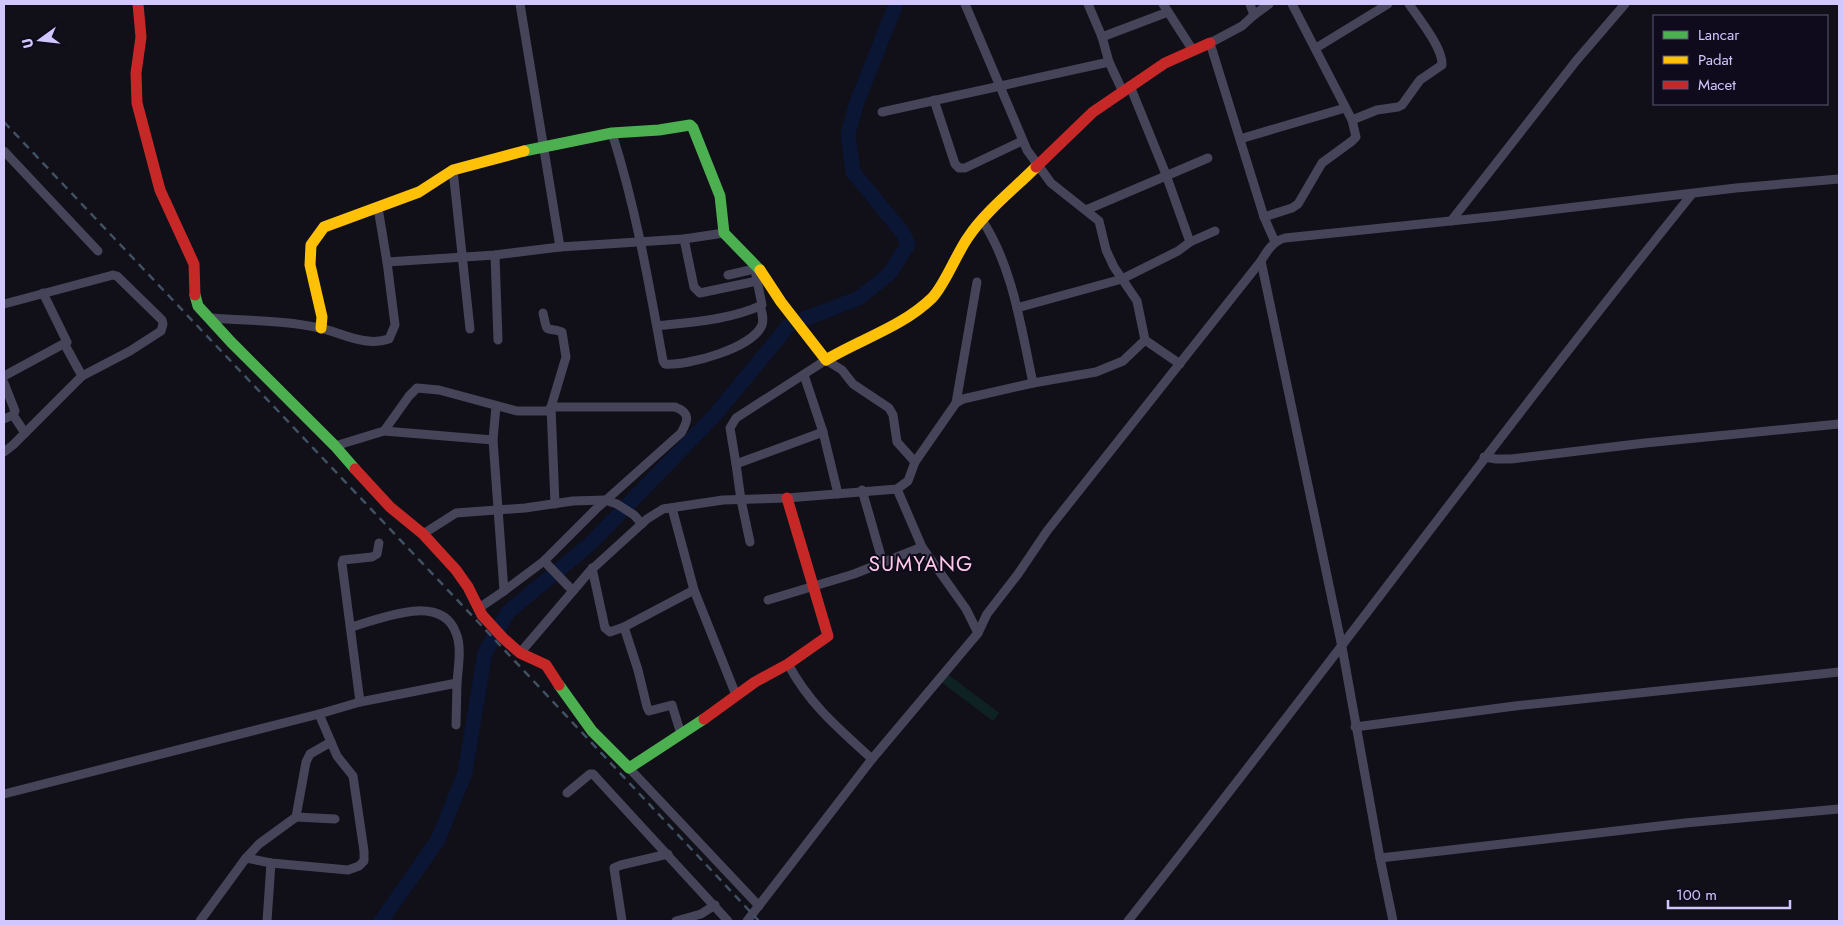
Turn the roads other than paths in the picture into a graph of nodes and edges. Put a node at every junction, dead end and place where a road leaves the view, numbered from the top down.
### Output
1 (138, 4) edge
2 (520, 4) edge
3 (965, 4) edge
4 (1088, 4) edge
5 (1250, 4) edge
6 (1268, 4) edge
7 (1292, 4) edge
8 (1388, 4) edge
9 (1409, 4) edge
10 (1625, 4) edge
11 (1165, 8) edge
12 (1254, 15) junction
13 (1102, 37) junction
14 (1210, 43) junction
15 (1316, 48) junction
16 (1192, 50) junction
17 (1109, 62) junction
18 (999, 86) junction
19 (1126, 89) junction
20 (934, 100) junction
21 (1345, 108) junction
22 (882, 112) dead end
23 (1352, 120) junction
24 (612, 133) junction
25 (1240, 139) junction
26 (1022, 141) junction
27 (543, 146) junction
28 (4, 151) edge
29 (1208, 158) dead end
30 (1037, 166) junction
31 (453, 170) junction
32 (1166, 176) junction
33 (1839, 180) edge
34 (1692, 194) junction
35 (378, 208) junction
36 (1086, 210) junction
37 (1264, 217) junction
38 (982, 220) junction
39 (1451, 221) junction
40 (1215, 231) dead end
41 (724, 233) junction
42 (684, 240) junction
43 (642, 242) junction
44 (1190, 242) junction
45 (1275, 242) junction
46 (560, 247) junction
47 (98, 251) dead end
48 (495, 255) junction
49 (462, 257) junction
50 (1261, 260) junction
51 (387, 262) junction
52 (759, 273) junction
53 (728, 275) dead end
54 (1122, 279) junction
55 (977, 282) dead end
56 (44, 293) junction
57 (4, 304) edge
58 (760, 306) junction
59 (1017, 308) junction
60 (543, 313) dead end
61 (212, 318) junction
62 (657, 326) junction
63 (321, 328) junction
64 (470, 329) dead end
65 (498, 340) dead end
66 (1145, 340) junction
67 (65, 345) junction
68 (822, 356) junction
69 (1180, 364) junction
70 (804, 374) junction
71 (4, 376) edge
72 (82, 376) junction
73 (4, 383) edge
74 (1033, 383) junction
75 (956, 403) junction
76 (496, 406) junction
77 (550, 407) junction
78 (13, 415) junction
79 (4, 420) edge
80 (1839, 424) edge
81 (384, 431) junction
82 (823, 432) junction
83 (25, 433) junction
84 (493, 440) junction
85 (335, 446) junction
86 (4, 452) edge
87 (1484, 457) junction
88 (915, 462) junction
89 (736, 464) junction
90 (897, 489) junction
91 (862, 490) junction
92 (838, 494) junction
93 (787, 498) junction
94 (605, 500) junction
95 (741, 500) junction
96 (555, 504) junction
97 (672, 508) junction
98 (498, 511) junction
99 (642, 524) junction
100 (422, 534) junction
101 (750, 542) dead end
102 (379, 543) dead end
103 (922, 547) junction
104 (545, 562) junction
105 (883, 564) junction
106 (592, 568) junction
107 (813, 587) junction
108 (571, 590) junction
109 (694, 590) junction
110 (504, 591) junction
111 (768, 600) dead end
112 (480, 612) junction
113 (351, 627) junction
114 (624, 627) junction
115 (978, 633) junction
116 (1342, 647) junction
117 (520, 653) junction
118 (788, 664) junction
119 (1839, 672) edge
120 (457, 683) junction
121 (736, 695) junction
122 (360, 702) junction
123 (319, 714) junction
124 (456, 725) dead end
125 (1355, 727) junction
126 (681, 734) junction
127 (332, 742) junction
128 (872, 759) junction
129 (629, 768) junction
130 (567, 793) dead end
131 (4, 794) edge
132 (1839, 809) edge
133 (296, 817) junction
134 (335, 819) dead end
135 (668, 854) junction
136 (246, 858) junction
137 (1380, 858) junction
138 (272, 863) junction
139 (715, 905) junction
140 (759, 906) junction
141 (200, 921) edge
142 (267, 921) edge
143 (622, 921) edge
144 (676, 921) edge
145 (728, 921) edge
146 (747, 921) edge
147 (1128, 921) edge
148 (1393, 921) edge

1 - 61 street
2 - 27 street
3 - 18 street
4 - 13 street
5 - 12 street
6 - 12 street
7 - 15 street
8 - 15 street
9 - 23 street
10 - 39 street
11 - 13 street
11 - 16 street
12 - 14 street
13 - 17 street
14 - 16 street
14 - 25 street
15 - 21 street
16 - 19 street
17 - 18 street
17 - 19 street
18 - 20 street
18 - 26 street
19 - 30 street
19 - 32 street
20 - 22 street
20 - 26 street
21 - 23 street
21 - 25 street
23 - 37 street
24 - 27 street
24 - 41 street
24 - 43 street
25 - 37 street
26 - 30 street
27 - 31 street
27 - 46 street
28 - 47 street
29 - 32 street
30 - 36 street
30 - 38 street
31 - 35 street
31 - 49 street
32 - 36 street
32 - 44 street
33 - 34 street
34 - 39 street
34 - 87 street
35 - 51 street
35 - 63 street
36 - 54 street
37 - 45 street
38 - 59 street
38 - 68 street
39 - 45 street
40 - 44 street
41 - 42 street
41 - 52 street
42 - 43 street
42 - 52 street
43 - 46 street
43 - 62 street
44 - 54 street
45 - 50 street
46 - 48 street
48 - 49 street
48 - 65 street
49 - 51 street
49 - 64 street
50 - 69 street
50 - 116 street
51 - 63 street
52 - 53 street
52 - 58 street
52 - 68 street
54 - 59 street
54 - 66 street
55 - 75 street
56 - 57 street
56 - 67 street
56 - 72 street
58 - 62 street
58 - 62 street
59 - 74 street
60 - 77 street
61 - 63 street
61 - 85 street
66 - 69 street
66 - 74 street
67 - 71 street
67 - 72 street
68 - 70 street
68 - 88 street
69 - 115 street
70 - 82 street
70 - 89 street
72 - 83 street
73 - 78 street
74 - 75 street
75 - 88 street
76 - 77 street
76 - 81 street
76 - 84 street
77 - 94 street
77 - 96 street
78 - 79 street
78 - 83 street
80 - 87 street
81 - 84 street
81 - 85 street
82 - 89 street
82 - 92 street
83 - 86 street
84 - 98 street
85 - 100 street
87 - 116 street
88 - 90 street
89 - 95 street
90 - 91 street
90 - 103 street
91 - 92 street
91 - 105 street
92 - 93 street
93 - 95 street
93 - 107 street
94 - 96 street
94 - 99 street
94 - 104 street
95 - 97 street
95 - 101 street
96 - 98 street
97 - 99 street
97 - 109 street
98 - 100 street
98 - 110 street
99 - 106 street
100 - 112 street
102 - 113 street
103 - 105 street
103 - 115 street
104 - 108 street
104 - 110 street
105 - 107 street
106 - 108 street
106 - 114 street
107 - 111 street
107 - 118 street
108 - 117 street
109 - 114 street
109 - 121 street
110 - 112 street
112 - 117 street
113 - 120 street
113 - 122 street
114 - 126 street
115 - 128 street
116 - 125 street
116 - 147 street
117 - 129 street
118 - 121 street
118 - 128 street
119 - 125 street
120 - 122 street
120 - 124 street
121 - 126 street
122 - 123 street
123 - 127 street
123 - 131 street
125 - 137 street
126 - 129 street
127 - 133 street
127 - 138 street
128 - 140 street
129 - 140 street
130 - 135 street
132 - 137 street
133 - 134 street
133 - 136 street
135 - 139 street
135 - 143 street
136 - 138 street
136 - 141 street
137 - 148 street
138 - 142 street
139 - 144 street
139 - 145 street
140 - 146 street

